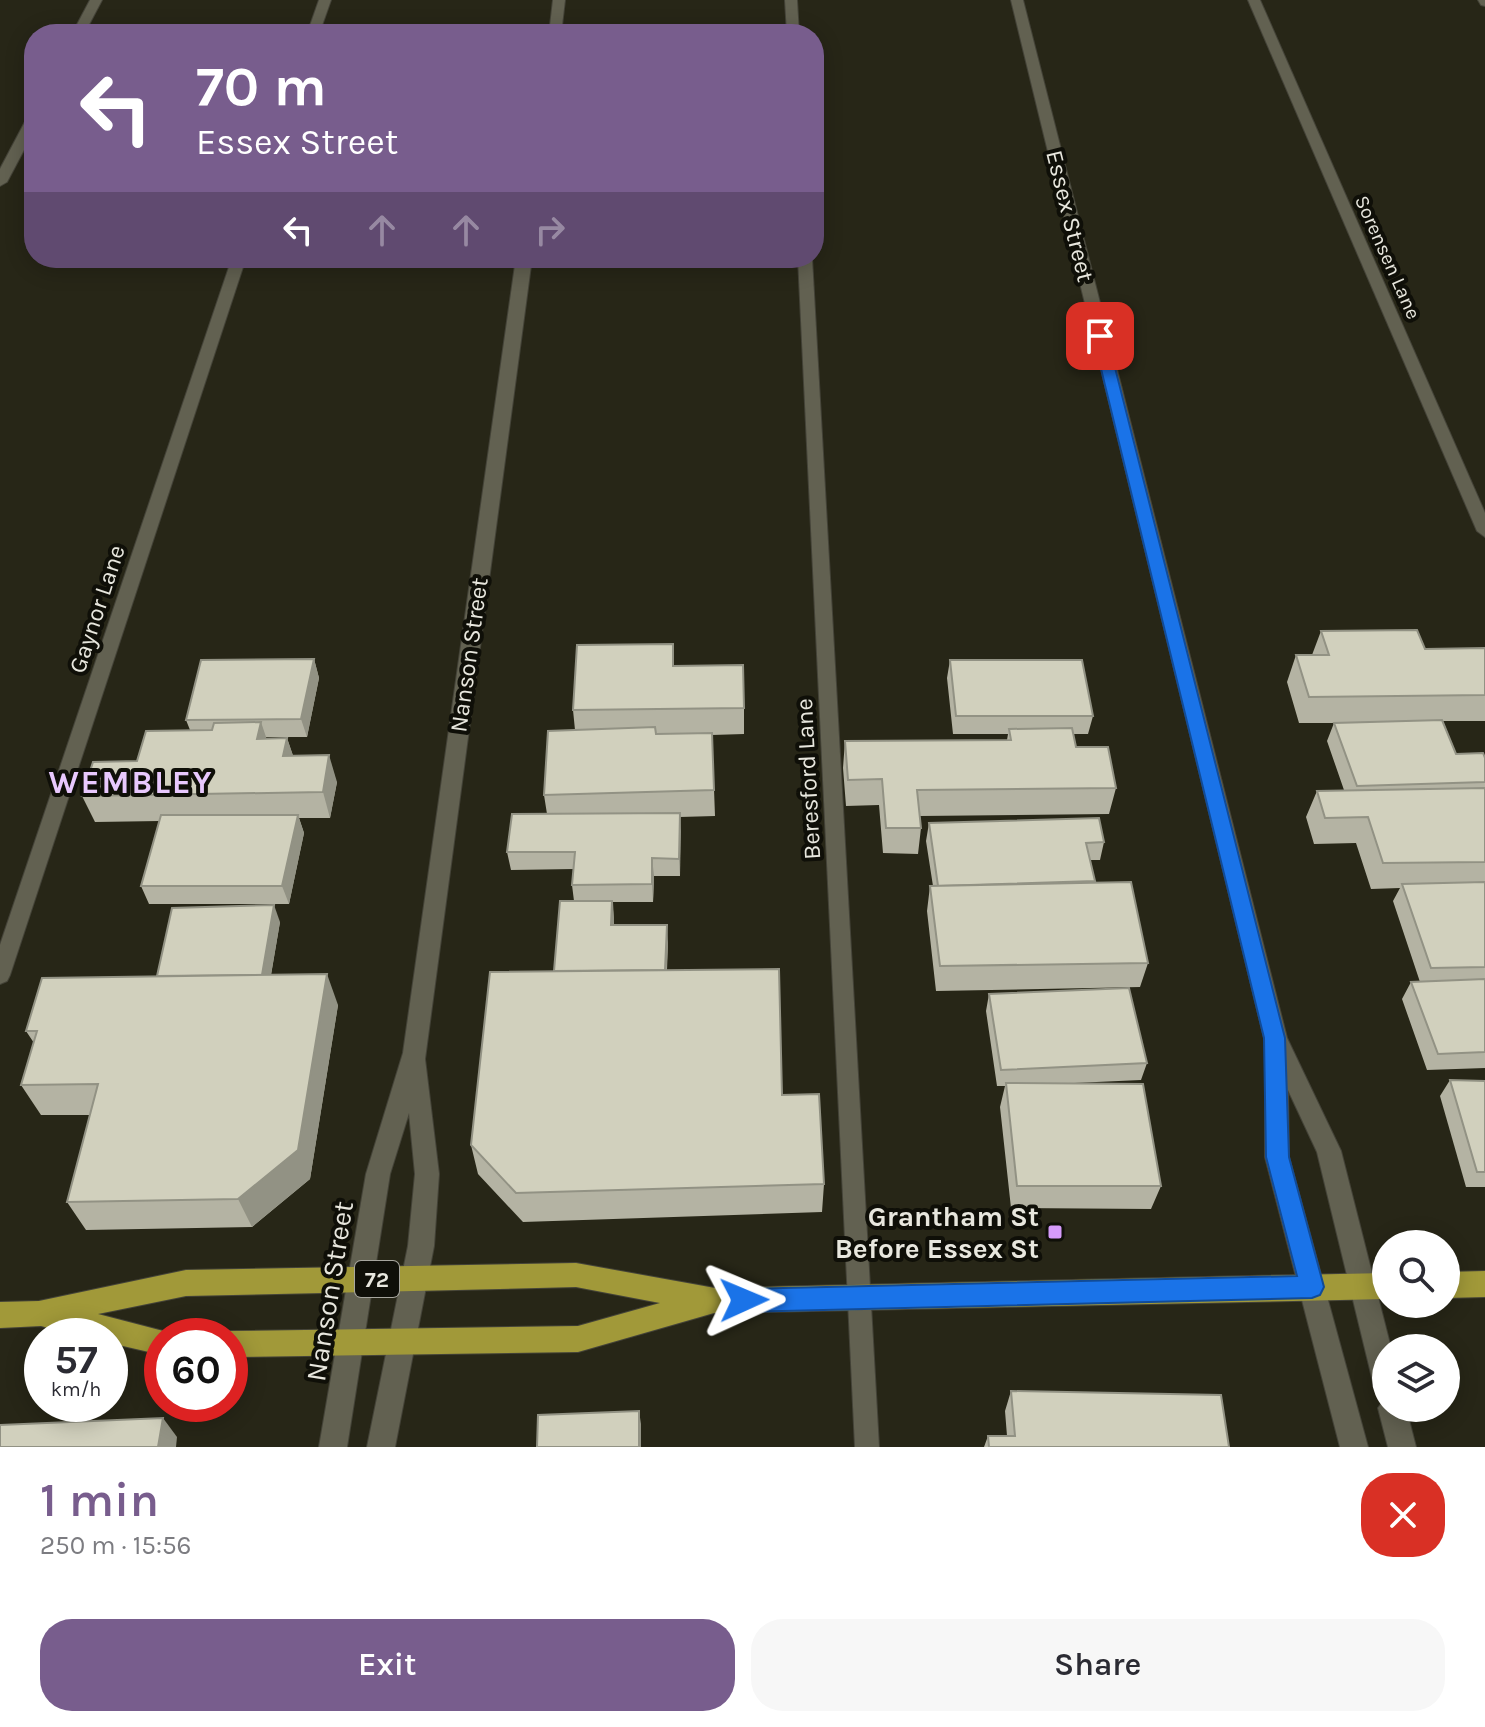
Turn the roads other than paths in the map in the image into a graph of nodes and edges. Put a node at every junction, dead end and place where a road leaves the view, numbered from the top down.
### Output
1 (96, 0) edge
2 (325, 0) edge
3 (559, 0) edge
4 (791, 0) edge
5 (1017, 0) edge
6 (1254, 0) edge
7 (83, 24) edge
8 (317, 24) edge
9 (556, 24) edge
10 (792, 24) edge
11 (24, 137) edge
12 (0, 182) edge
13 (236, 268) edge
14 (523, 268) edge
15 (806, 268) edge
16 (1485, 531) edge
17 (0, 975) edge
18 (1275, 1038) junction
19 (415, 1053) junction
20 (1372, 1277) edge
21 (414, 1278) junction
22 (361, 1280) junction
23 (1485, 1284) edge
24 (1460, 1285) edge
25 (1372, 1286) edge
26 (1312, 1287) junction
27 (859, 1298) junction
28 (715, 1301) junction
29 (39, 1314) junction
30 (0, 1315) edge
31 (144, 1338) edge
32 (400, 1342) junction
33 (350, 1343) junction
34 (248, 1344) edge
35 (1396, 1422) edge
36 (333, 1447) edge
37 (381, 1447) edge
38 (867, 1447) edge
39 (1354, 1447) edge
40 (1402, 1447) edge

1 - 7 street
2 - 8 lane
3 - 9 street
4 - 10 lane
5 - 18 street, Essex Street
6 - 16 lane, Sorensen Lane
11 - 12 street
13 - 17 lane, Gaynor Lane
14 - 19 street, Nanson Street
15 - 27 lane, Beresford Lane
18 - 20 street, Essex Street
18 - 26 street, Essex Street
19 - 21 street, Nanson Street
19 - 22 street, Nanson Street
21 - 22 main road, 72
21 - 28 main road, 72
21 - 32 street, Nanson Street
22 - 29 main road, 72
22 - 33 street, Nanson Street
23 - 24 main road
25 - 26 main road, 72
26 - 27 main road, 72
26 - 39 street, Essex Street
27 - 28 main road, 72
27 - 38 lane, Beresford Lane
28 - 32 main road, 72
29 - 30 main road, 72
29 - 31 main road, 72
32 - 33 main road, 72
32 - 37 street, Nanson Street
33 - 34 main road, 72
33 - 36 street, Nanson Street
35 - 40 street

